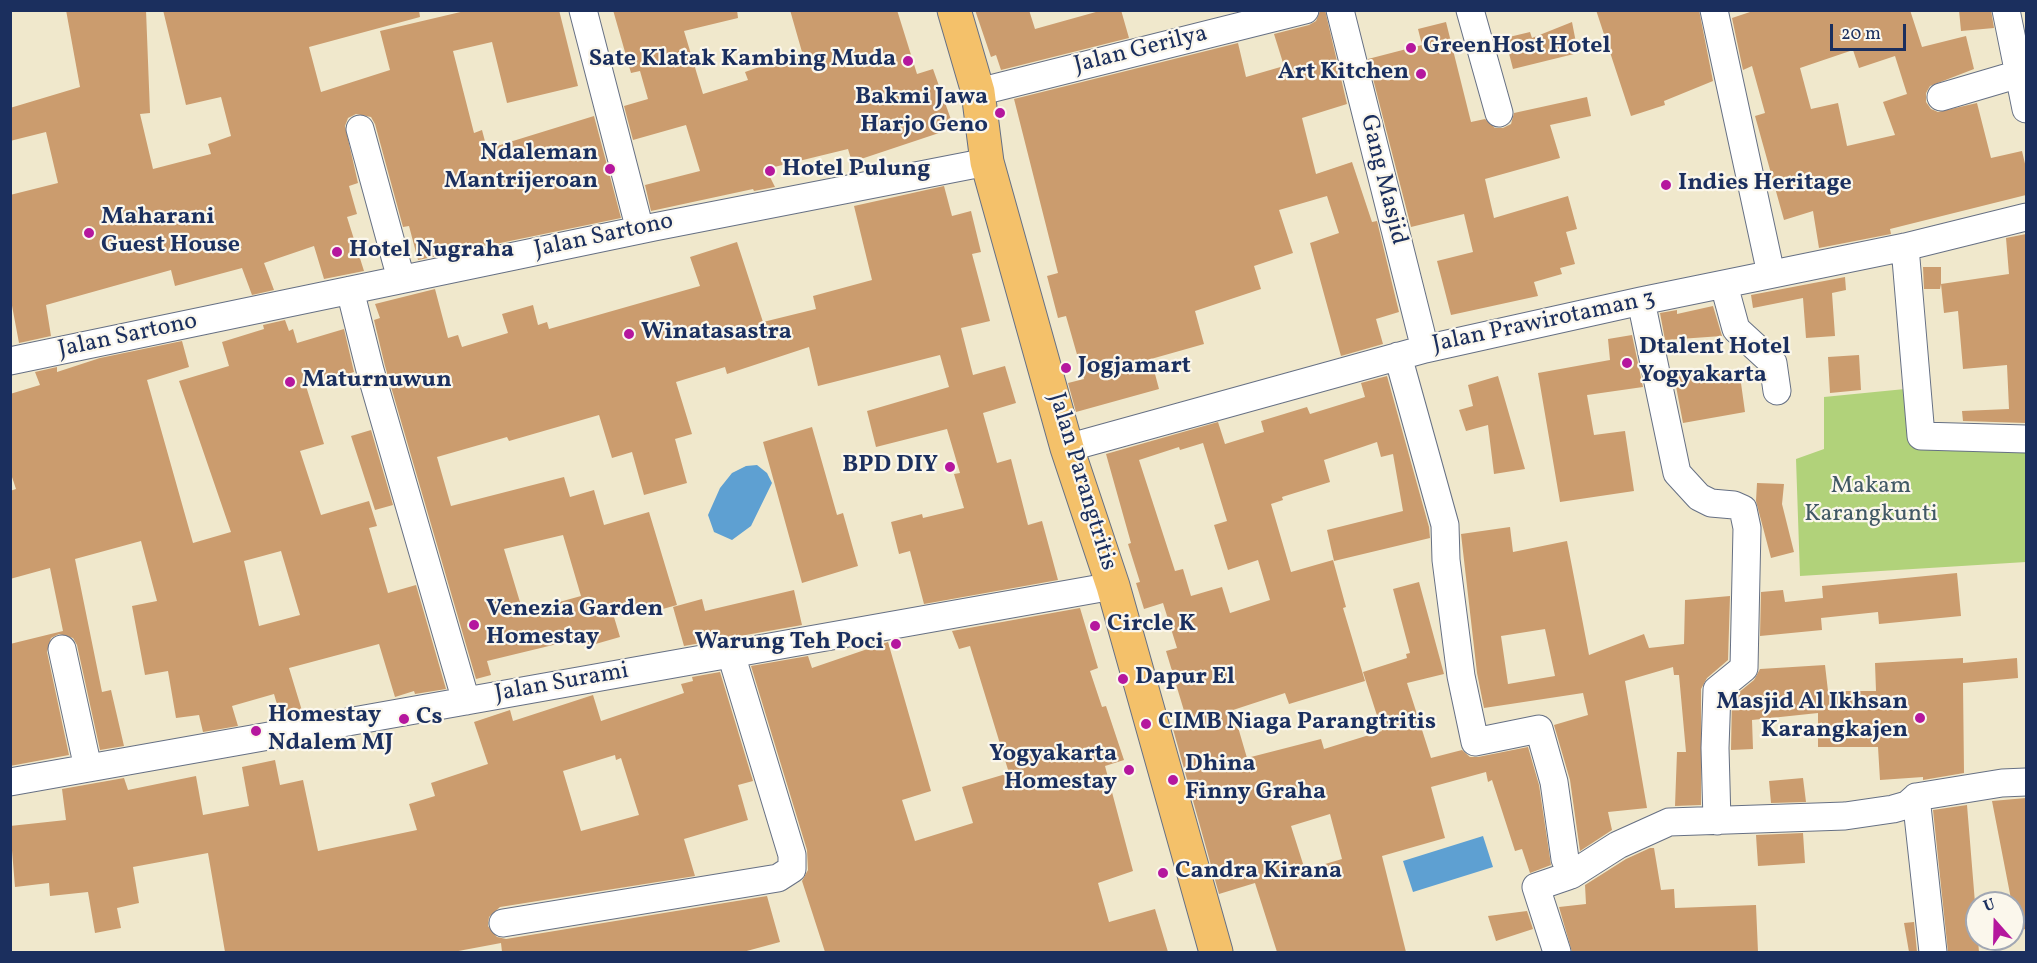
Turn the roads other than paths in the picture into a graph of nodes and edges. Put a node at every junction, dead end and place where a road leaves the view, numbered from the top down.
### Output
1 (583, 10) edge
2 (954, 10) edge
3 (1305, 10) edge
4 (1340, 10) edge
5 (1470, 10) edge
6 (1714, 10) edge
7 (2006, 10) edge
8 (2019, 74) junction
9 (978, 92) junction
10 (1941, 98) dead end
11 (2026, 109) edge
12 (1499, 113) dead end
13 (360, 129) dead end
14 (987, 162) junction
15 (2026, 217) edge
16 (640, 230) junction
17 (1905, 247) junction
18 (1771, 274) junction
19 (401, 279) junction
20 (1724, 285) junction
21 (350, 290) junction
22 (1641, 301) junction
23 (1425, 349) junction
24 (1398, 356) junction
25 (10, 361) edge
26 (1777, 391) dead end
27 (2026, 438) edge
28 (1067, 448) junction
29 (1113, 586) junction
30 (62, 649) dead end
31 (730, 654) junction
32 (466, 701) junction
33 (88, 768) junction
34 (10, 782) edge
35 (2026, 782) edge
36 (1916, 797) junction
37 (1717, 821) junction
38 (1571, 875) junction
39 (503, 923) dead end
40 (1216, 952) edge
41 (1557, 952) edge
42 (1933, 952) edge

1 - 16 street
2 - 9 main road, Jalan Parangtritis
3 - 9 street, Jalan Gerilya
4 - 23 street, Gang Masjid
5 - 12 street
6 - 18 street
7 - 8 street
8 - 10 street
8 - 11 street
9 - 14 main road, Jalan Parangtritis
13 - 19 street
14 - 16 street, Jalan Sartono
14 - 28 main road, Jalan Parangtritis
15 - 17 street, Jalan Prawirotaman 3
16 - 19 street, Jalan Sartono
17 - 18 street, Jalan Prawirotaman 3
17 - 27 street
18 - 20 street, Jalan Prawirotaman 3
19 - 21 street, Jalan Sartono
20 - 22 street, Jalan Prawirotaman 3
20 - 26 street
21 - 25 street, Jalan Sartono
21 - 32 street
22 - 23 street, Jalan Prawirotaman 3
22 - 37 street
23 - 24 street, Jalan Prawirotaman 3
24 - 28 street, Jalan Prawirotaman 3
24 - 38 street
28 - 29 main road, Jalan Parangtritis
29 - 31 street, Jalan Surami
29 - 40 main road, Jalan Parangtritis
30 - 33 street
31 - 32 street, Jalan Surami
31 - 39 street
32 - 33 street, Jalan Surami
33 - 34 street, Jalan Surami
35 - 36 street
36 - 37 street
36 - 42 street
37 - 38 street
38 - 41 street

